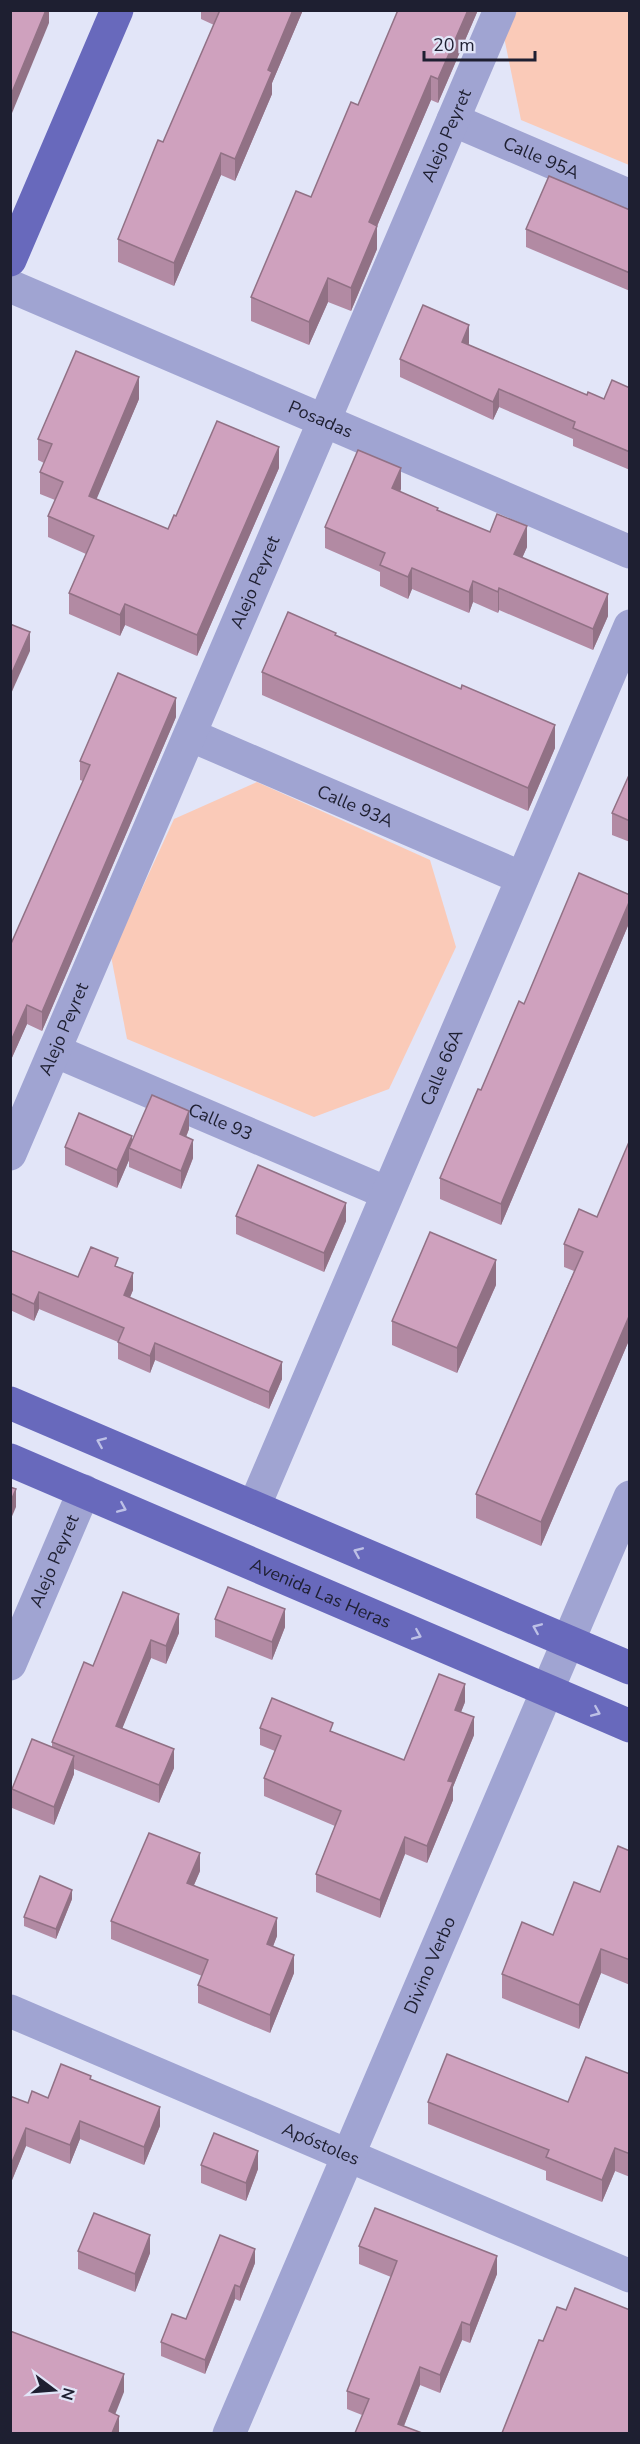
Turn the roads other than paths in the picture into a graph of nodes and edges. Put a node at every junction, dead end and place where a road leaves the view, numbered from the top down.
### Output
1 (117, 10) edge
2 (500, 10) edge
3 (453, 120) junction
4 (630, 196) edge
5 (10, 260) edge
6 (10, 286) edge
7 (324, 421) junction
8 (630, 552) edge
9 (630, 626) edge
10 (190, 735) junction
11 (522, 878) junction
12 (55, 1050) junction
13 (10, 1154) edge
14 (387, 1193) junction
15 (10, 1403) edge
16 (10, 1460) edge
17 (84, 1491) junction
18 (630, 1497) edge
19 (254, 1507) junction
20 (568, 1641) junction
21 (10, 1664) edge
22 (630, 1668) edge
23 (547, 1691) junction
24 (630, 1726) edge
25 (10, 2011) edge
26 (348, 2156) junction
27 (630, 2276) edge
28 (229, 2433) edge

1 - 5 main road
2 - 3 street, Alejo Peyret
3 - 4 street, Calle 95A
3 - 7 street, Alejo Peyret
6 - 7 street, Posadas
7 - 8 street, Posadas
7 - 10 street, Alejo Peyret
9 - 11 street, Calle 66A
10 - 11 street, Calle 93A
10 - 12 street, Alejo Peyret
11 - 14 street, Calle 66A
12 - 13 street, Alejo Peyret
12 - 14 street, Calle 93
14 - 19 street, Calle 66A
19 -> 15 main road
16 - 17 main road, Avenida Las Heras
17 - 21 street, Alejo Peyret
17 -> 23 main road, Avenida Las Heras
18 - 20 street, Divino Verbo
20 -> 19 main road
20 - 22 main road
20 - 23 street, Divino Verbo
23 -> 24 main road, Avenida Las Heras
23 - 26 street, Divino Verbo
25 - 26 street, Apóstoles
26 - 27 street, Apóstoles
26 - 28 street, Divino Verbo

